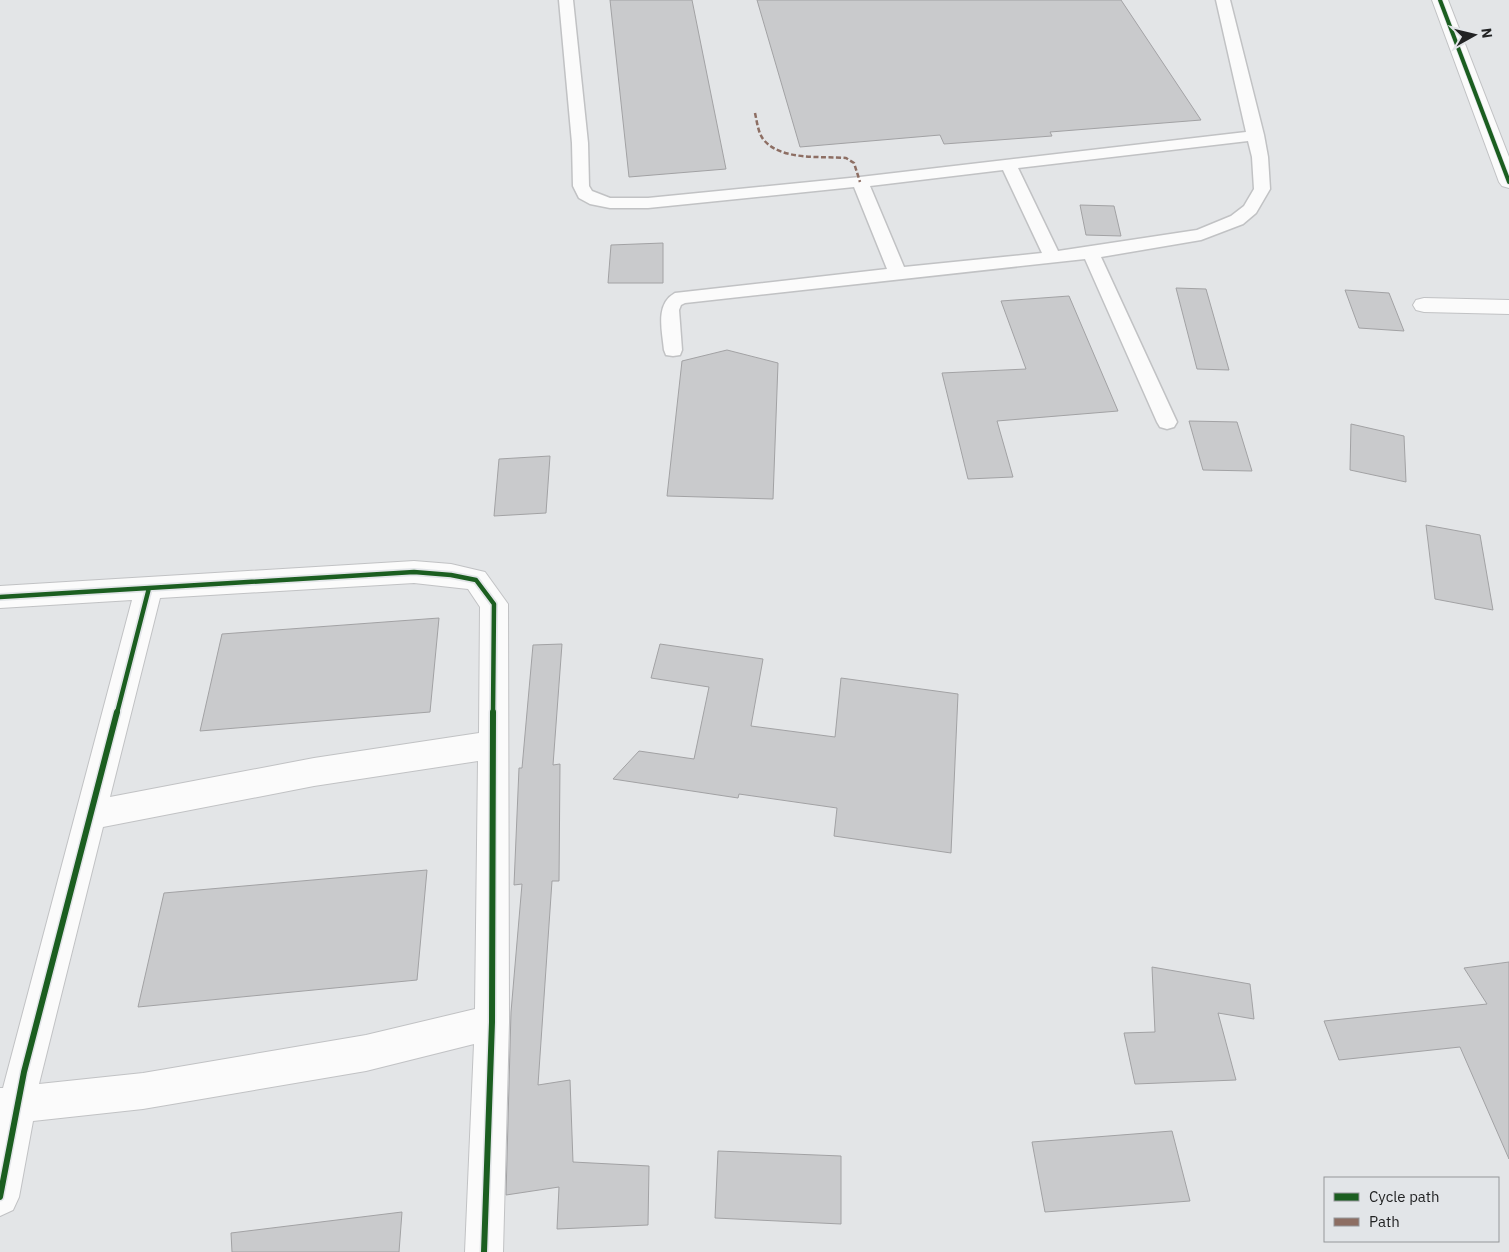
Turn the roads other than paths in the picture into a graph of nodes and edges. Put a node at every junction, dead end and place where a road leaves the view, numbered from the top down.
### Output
1 (566, 0) edge
2 (1223, 0) edge
3 (1440, 0) edge
4 (1256, 135) junction
5 (1009, 165) junction
6 (860, 182) junction
7 (1509, 182) edge
8 (1091, 253) junction
9 (1053, 258) junction
10 (897, 272) junction
11 (1424, 305) dead end
12 (1509, 307) edge
13 (673, 350) dead end
14 (1166, 422) dead end
15 (149, 588) junction
16 (0, 597) edge
17 (492, 744) junction
18 (91, 816) junction
19 (492, 1022) junction
20 (9, 1105) edge
21 (0, 1197) edge
22 (484, 1252) edge

1 - 6 lane
2 - 4 lane
3 - 7 street
4 - 5 lane
4 - 8 lane
5 - 6 lane
5 - 9 lane
6 - 10 lane
8 - 9 lane
8 - 14 lane
9 - 10 lane
10 - 13 lane
11 - 12 street
15 - 16 street
15 - 17 street
15 - 18 street
17 - 18 street
17 - 19 street
18 - 20 street
19 - 20 street
19 - 22 street
20 - 21 street

